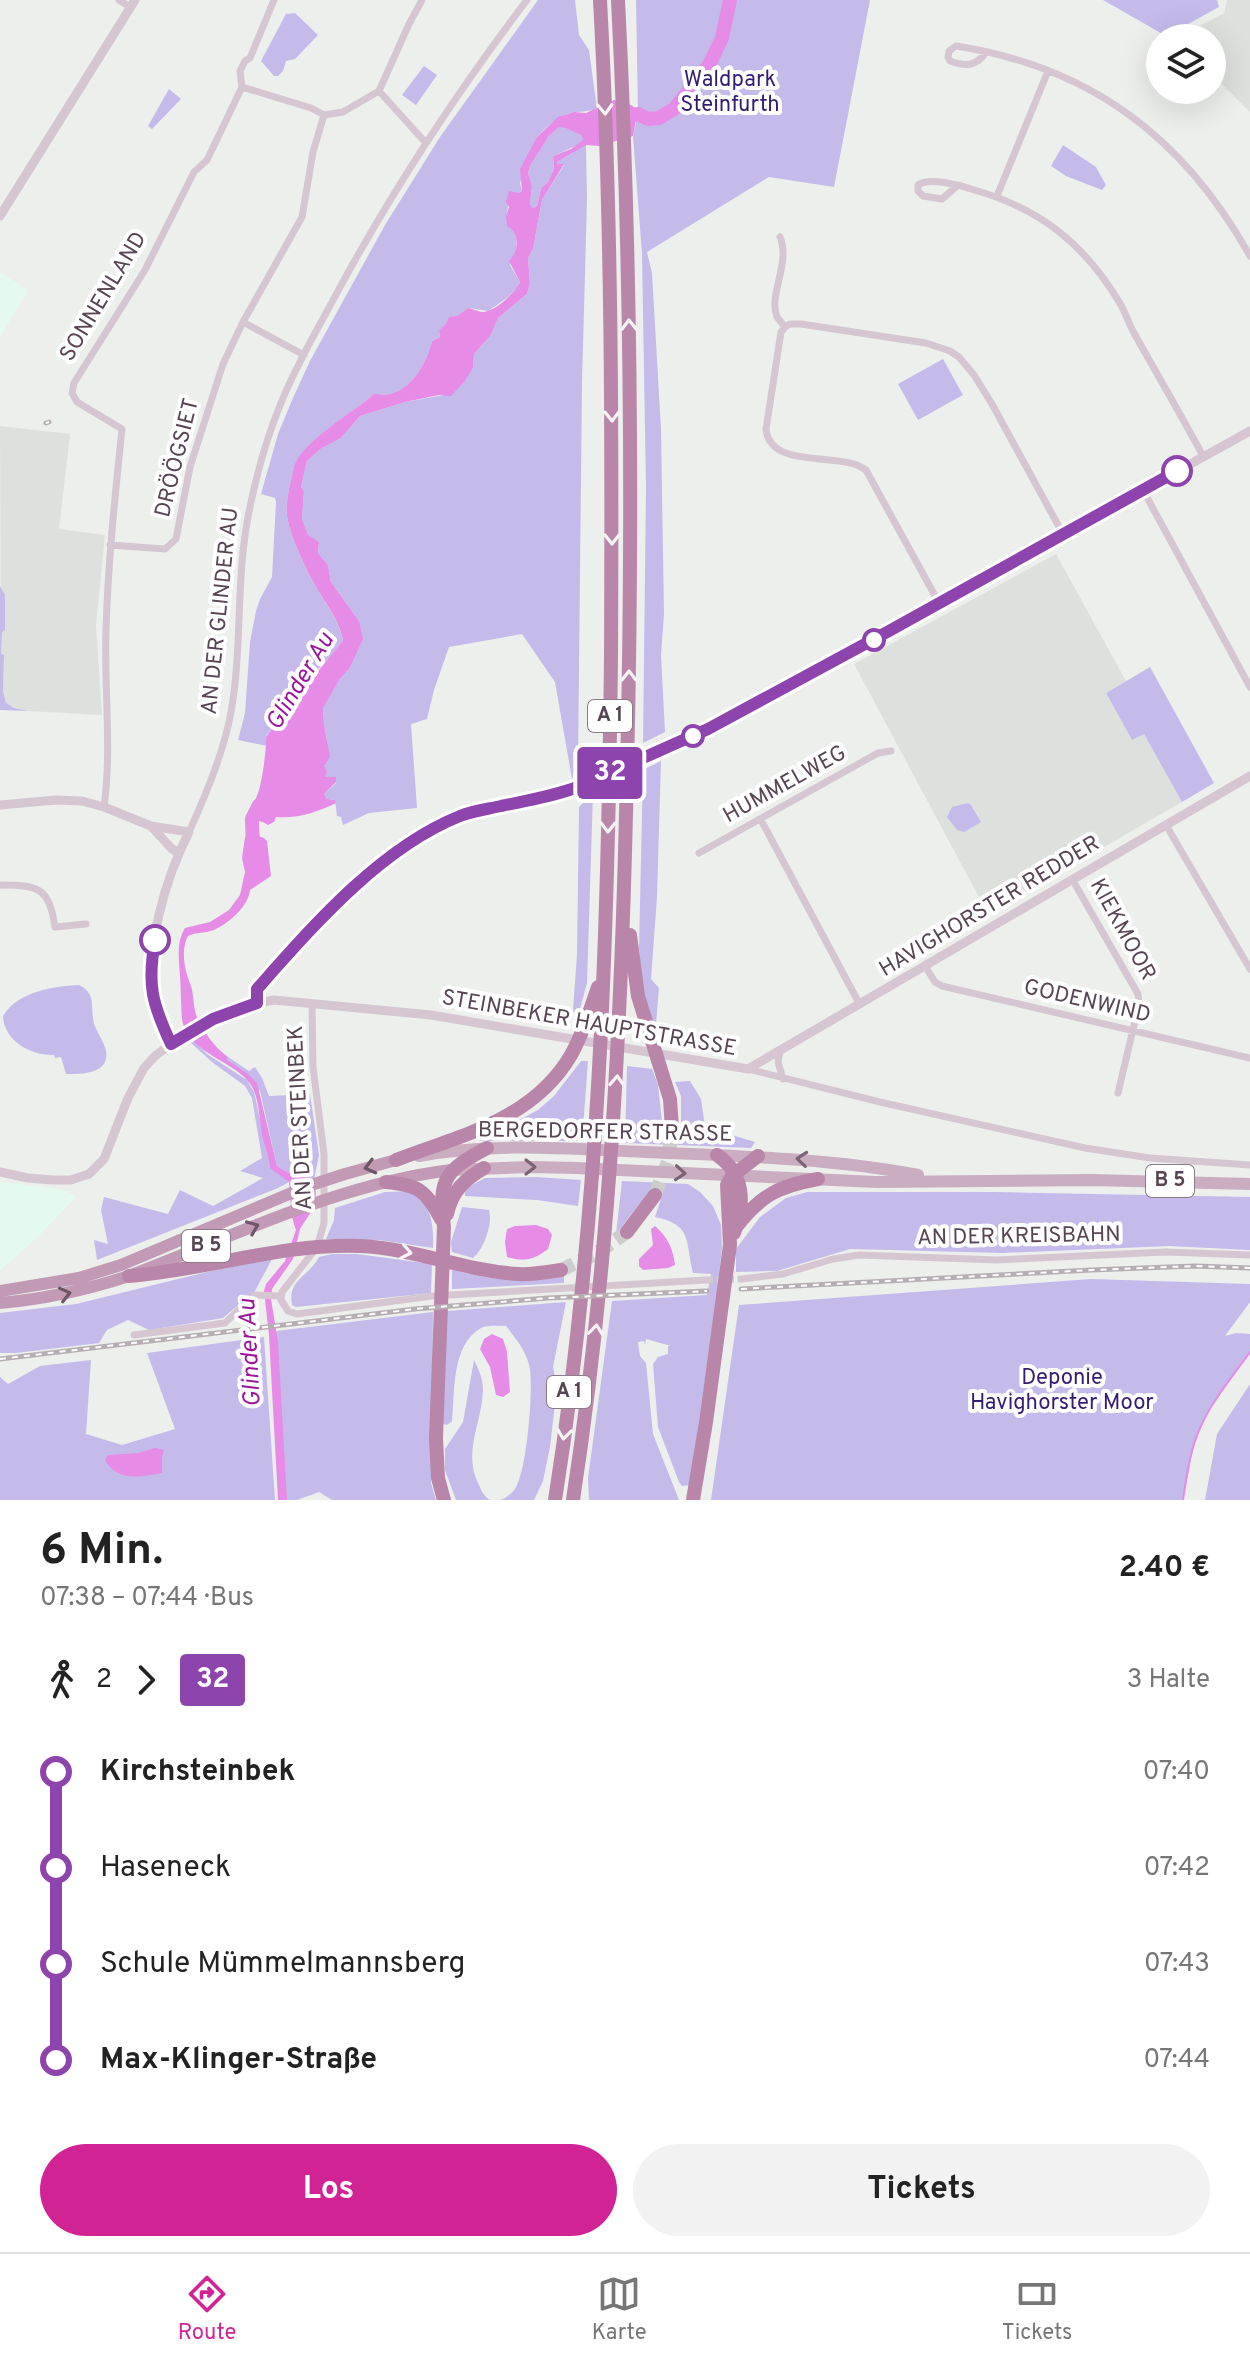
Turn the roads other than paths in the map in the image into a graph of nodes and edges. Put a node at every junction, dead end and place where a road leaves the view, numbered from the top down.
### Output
1 (119, 0) edge
2 (274, 0) edge
3 (422, 0) edge
4 (527, 0) edge
5 (600, 0) edge
6 (618, 0) edge
7 (133, 4) edge
8 (986, 52) junction
9 (1048, 71) junction
10 (242, 87) junction
11 (379, 91) junction
12 (324, 115) junction
13 (425, 142) junction
14 (957, 186) junction
15 (997, 196) junction
16 (0, 216) edge
17 (780, 237) dead end
18 (1250, 256) edge
19 (243, 322) junction
20 (785, 327) junction
21 (304, 355) junction
22 (1250, 431) edge
23 (1203, 456) junction
24 (1143, 490) junction
25 (1063, 534) junction
26 (110, 545) junction
27 (939, 603) junction
28 (1250, 687) edge
29 (891, 751) dead end
30 (1250, 776) edge
31 (0, 805) edge
32 (104, 807) junction
33 (761, 820) junction
34 (1166, 825) junction
35 (151, 826) junction
36 (189, 832) junction
37 (178, 853) junction
38 (699, 853) dead end
39 (1072, 879) junction
40 (0, 885) edge
41 (624, 894) junction
42 (86, 924) dead end
43 (925, 966) junction
44 (1250, 969) edge
45 (604, 972) junction
46 (257, 1003) junction
47 (312, 1003) junction
48 (860, 1005) junction
49 (1134, 1031) junction
50 (171, 1044) junction
51 (780, 1051) junction
52 (1250, 1058) edge
53 (748, 1069) junction
54 (783, 1079) junction
55 (1118, 1093) dead end
56 (672, 1129) tunnel mouth
57 (487, 1148) junction
58 (717, 1155) junction
59 (758, 1156) junction
60 (396, 1160) junction
61 (1250, 1165) edge
62 (484, 1168) junction
63 (451, 1170) junction
64 (0, 1172) edge
65 (735, 1175) junction
66 (818, 1179) junction
67 (944, 1180) junction
68 (386, 1182) junction
69 (1250, 1184) edge
70 (655, 1195) tunnel mouth
71 (444, 1227) junction
72 (737, 1227) junction
73 (627, 1232) tunnel mouth
74 (730, 1245) junction
75 (1250, 1255) edge
76 (561, 1270) tunnel mouth
77 (129, 1276) junction
78 (742, 1279) tunnel mouth
79 (706, 1280) tunnel mouth
80 (0, 1291) edge
81 (277, 1296) junction
82 (0, 1303) edge
83 (134, 1335) dead end
84 (579, 1462) junction
85 (558, 1483) junction
86 (444, 1500) edge
87 (544, 1500) edge
88 (555, 1500) edge
89 (573, 1500) edge
90 (585, 1500) edge
91 (693, 1500) edge

1 - 7 street
2 - 10 street, SONNENLAND
3 - 11 street
4 - 13 street, AN DER GLINDER AU
5 -> 45 highway, A 1
41 -> 6 highway, A 1
7 - 16 street
8 - 8 street
8 - 9 street
9 - 15 street
9 - 18 street
10 - 12 street
10 - 26 street, SONNENLAND
11 - 12 street
11 - 13 street
12 - 19 street, DRÖÖGSIET
13 - 21 street, AN DER GLINDER AU
14 - 14 street
14 - 15 street
15 - 23 street
17 - 20 street
19 - 21 street
19 - 26 street, DRÖÖGSIET
20 - 25 street
20 - 27 street
21 - 36 street, AN DER GLINDER AU
22 - 23 street
23 - 24 street
24 - 25 street
24 - 28 street
25 - 27 street
26 - 32 street, SONNENLAND
27 - 46 street
29 - 33 street, HUMMELWEG
30 - 34 street, HAVIGHORSTER REDDER
31 - 32 street
32 - 35 street
33 - 38 street, HUMMELWEG
33 - 48 street
34 - 39 street, HAVIGHORSTER REDDER
34 - 44 street
35 - 36 street
35 - 37 street
36 - 37 street, AN DER GLINDER AU
37 - 50 street, AN DER GLINDER AU
39 - 43 street, HAVIGHORSTER REDDER
39 - 49 street, KIEKMOOR
40 - 42 street
41 - 56 highway
84 -> 41 highway, A 1
43 - 48 street, HAVIGHORSTER REDDER
43 - 49 street, GODENWIND
45 - 60 highway
45 -> 85 highway, A 1
46 - 47 street, STEINBEKER HAUPTSTRASSE
46 - 50 street, STEINBEKER HAUPTSTRASSE
47 - 53 street, STEINBEKER HAUPTSTRASSE
47 - 81 street, AN DER STEINBEK
48 - 51 street, HAVIGHORSTER REDDER
49 - 52 street, GODENWIND
49 - 55 street, KIEKMOOR
50 - 64 street, STEINBEKER HAUPTSTRASSE
51 - 53 street, HAVIGHORSTER REDDER
51 - 54 street
53 - 54 street, STEINBEKER HAUPTSTRASSE
54 - 61 street, STEINBEKER HAUPTSTRASSE
57 - 58 main road, BERGEDORFER STRASSE / B 5
57 - 60 main road, BERGEDORFER STRASSE / B 5
57 - 63 highway
58 - 59 main road, BERGEDORFER STRASSE / B 5
58 - 65 highway
59 - 65 highway
67 -> 59 main road, BERGEDORFER STRASSE / B 5
60 -> 80 highway, BERGEDORFER STRASSE / B 5
62 - 63 main road, BERGEDORFER STRASSE / B 5
62 -> 65 main road, BERGEDORFER STRASSE / B 5
62 - 71 highway
63 - 68 highway, BERGEDORFER STRASSE / B 5
63 - 71 highway
65 - 66 main road, BERGEDORFER STRASSE / B 5
65 - 72 highway
65 - 74 highway
66 - 67 main road, BERGEDORFER STRASSE / B 5
66 - 72 highway
67 - 69 main road, BERGEDORFER STRASSE / B 5
68 - 71 highway
77 -> 68 highway, BERGEDORFER STRASSE / B 5
70 - 73 highway
71 - 86 highway
72 - 74 highway
74 - 91 highway
75 - 78 street, AN DER KREISBAHN
77 -> 76 highway
82 -> 77 highway, BERGEDORFER STRASSE / B 5
79 - 81 street
81 - 83 street
84 - 89 highway, A 1
84 - 90 highway
85 - 87 highway
85 - 88 highway, A 1

